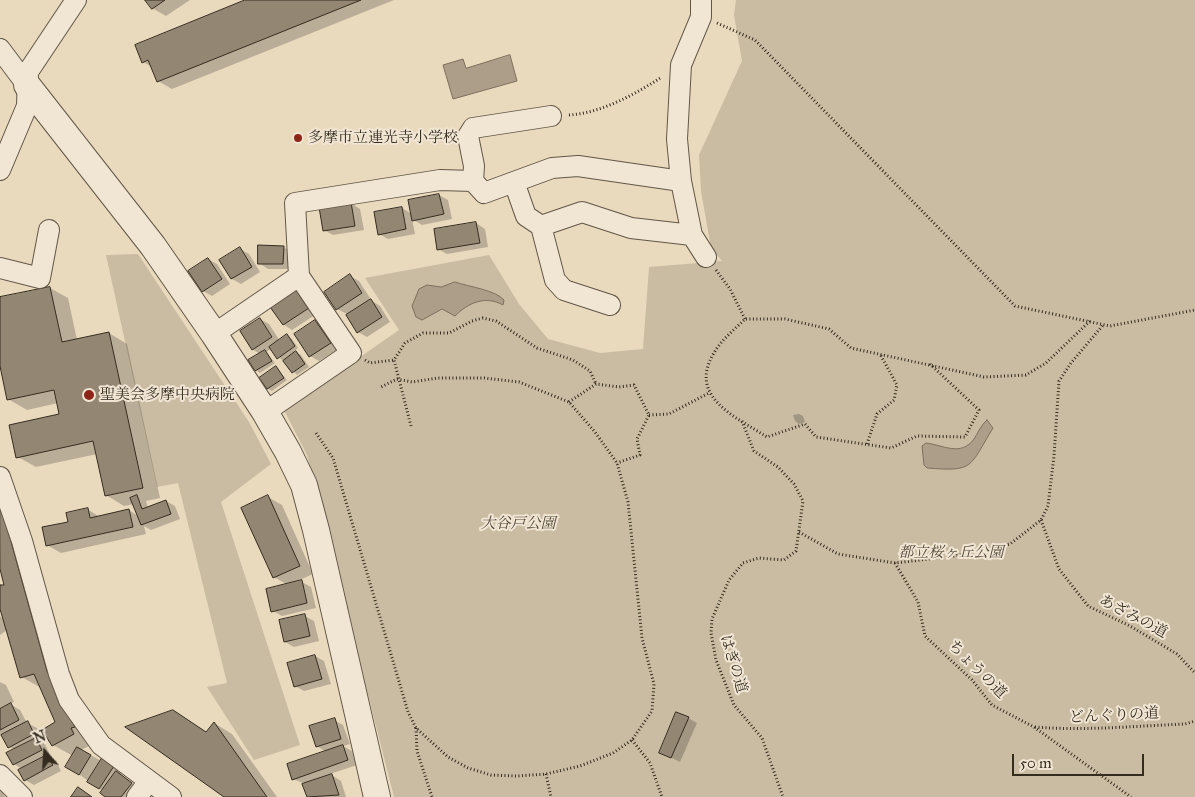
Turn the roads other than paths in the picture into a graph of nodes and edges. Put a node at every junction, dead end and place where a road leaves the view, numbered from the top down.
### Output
1 (76, 0) edge
2 (701, 8) edge
3 (0, 49) edge
4 (14, 77) edge
5 (551, 116) road end
6 (0, 170) edge
7 (681, 181) junction
8 (472, 182) junction
9 (514, 182) junction
10 (541, 226) junction
11 (49, 230) dead end
12 (692, 235) junction
13 (706, 258) road end
14 (0, 268) edge
15 (299, 276) junction
16 (610, 305) dead end
17 (214, 334) junction
18 (265, 412) junction
19 (0, 477) edge
20 (0, 775) edge
21 (143, 789) edge
22 (22, 797) edge
23 (170, 797) edge
24 (377, 797) edge

1 - 4 street
2 - 7 street
3 - 4 street
4 - 6 street
4 - 17 street
5 - 8 street
7 - 9 street
7 - 12 street
8 - 9 street
8 - 15 street
9 - 10 street
10 - 12 street
10 - 16 street
11 - 14 street
12 - 13 street
15 - 17 street
15 - 18 street
17 - 18 street
18 - 24 street
19 - 21 street
20 - 22 street
21 - 23 street

